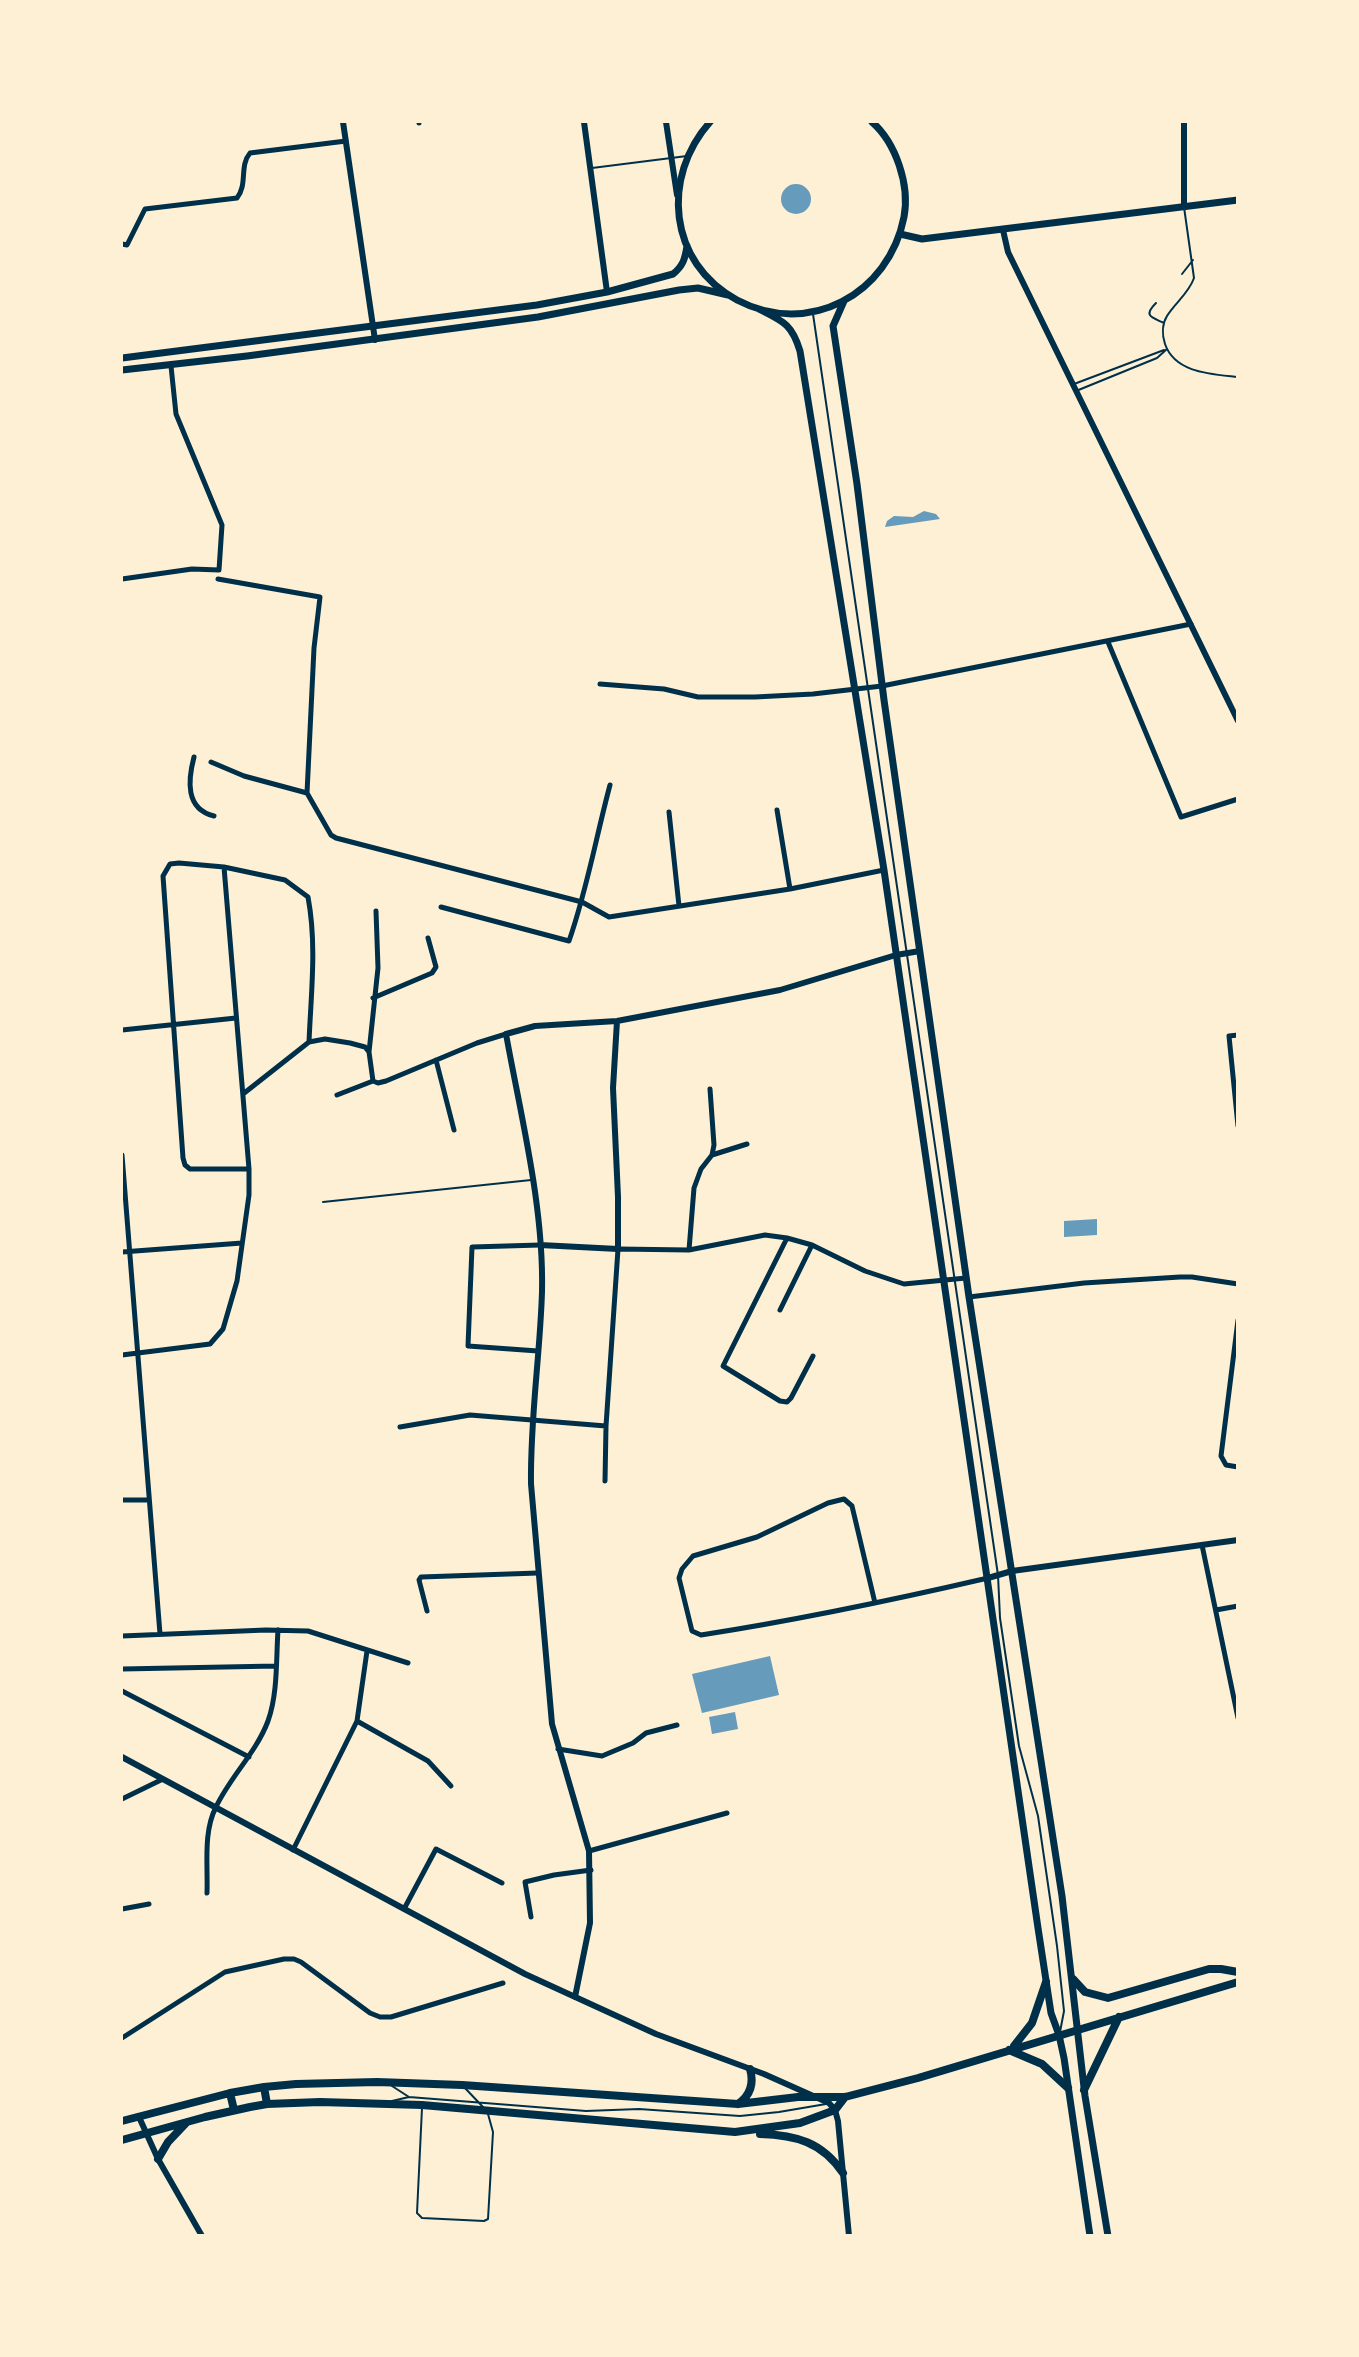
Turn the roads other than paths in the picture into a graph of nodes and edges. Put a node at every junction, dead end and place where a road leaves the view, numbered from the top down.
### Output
1 (344, 122) edge
2 (584, 122) edge
3 (666, 122) edge
4 (710, 122) edge
5 (872, 122) edge
6 (1184, 122) edge
7 (346, 141) junction
8 (687, 156) junction
9 (672, 158) junction
10 (590, 168) junction
11 (678, 199) junction
12 (1238, 200) edge
13 (1184, 207) junction
14 (1003, 230) junction
15 (900, 234) junction
16 (124, 244) edge
17 (687, 246) junction
18 (1193, 260) junction
19 (1182, 274) dead end
20 (607, 291) junction
21 (728, 295) junction
22 (844, 301) junction
23 (1156, 303) dead end
24 (537, 305) junction
25 (759, 309) junction
26 (813, 312) junction
27 (538, 317) junction
28 (1164, 323) junction
29 (373, 326) junction
30 (375, 340) junction
31 (1167, 349) junction
32 (122, 358) edge
33 (171, 366) junction
34 (122, 370) edge
35 (1238, 377) edge
36 (1073, 384) junction
37 (1076, 391) junction
38 (122, 579) edge
39 (218, 579) dead end
40 (1191, 624) junction
41 (1108, 642) junction
42 (600, 684) dead end
43 (882, 686) junction
44 (868, 688) junction
45 (854, 689) junction
46 (1238, 721) edge
47 (194, 757) dead end
48 (211, 762) dead end
49 (610, 785) dead end
50 (307, 793) junction
51 (1238, 799) edge
52 (777, 810) dead end
53 (669, 812) dead end
54 (214, 816) dead end
55 (224, 867) junction
56 (884, 870) junction
57 (790, 889) junction
58 (582, 902) junction
59 (679, 906) junction
60 (441, 907) dead end
61 (376, 910) dead end
62 (428, 938) dead end
63 (920, 951) junction
64 (907, 953) junction
65 (896, 955) junction
66 (374, 998) junction
67 (236, 1018) junction
68 (617, 1021) junction
69 (175, 1024) junction
70 (122, 1030) edge
71 (506, 1034) junction
72 (1238, 1035) edge
73 (309, 1042) junction
74 (369, 1052) junction
75 (436, 1060) junction
76 (373, 1081) junction
77 (710, 1089) dead end
78 (243, 1094) junction
79 (337, 1095) dead end
80 (1238, 1126) edge
81 (454, 1130) dead end
82 (747, 1144) dead end
83 (122, 1155) edge
84 (712, 1155) junction
85 (249, 1169) junction
86 (532, 1180) junction
87 (322, 1202) dead end
88 (787, 1238) junction
89 (242, 1243) junction
90 (540, 1245) junction
91 (812, 1245) junction
92 (618, 1249) junction
93 (689, 1250) junction
94 (129, 1251) junction
95 (122, 1252) edge
96 (966, 1278) junction
97 (955, 1280) junction
98 (945, 1282) junction
99 (1238, 1284) edge
100 (969, 1297) junction
101 (780, 1310) dead end
102 (1238, 1320) edge
103 (138, 1352) junction
104 (538, 1352) junction
105 (122, 1355) edge
106 (813, 1356) dead end
107 (533, 1420) junction
108 (606, 1426) junction
109 (400, 1427) dead end
110 (1238, 1467) edge
111 (605, 1481) dead end
112 (122, 1500) edge
113 (148, 1500) junction
114 (1238, 1540) edge
115 (1202, 1545) junction
116 (1012, 1571) junction
117 (538, 1573) junction
118 (998, 1575) junction
119 (988, 1578) junction
120 (874, 1603) junction
121 (1238, 1606) edge
122 (1216, 1610) junction
123 (427, 1611) dead end
124 (278, 1630) junction
125 (160, 1634) junction
126 (122, 1636) edge
127 (367, 1651) junction
128 (408, 1663) dead end
129 (276, 1666) junction
130 (122, 1669) edge
131 (122, 1691) edge
132 (1238, 1718) edge
133 (357, 1721) junction
134 (677, 1725) dead end
135 (558, 1749) junction
136 (122, 1757) edge
137 (249, 1757) junction
138 (163, 1779) junction
139 (452, 1786) dead end
140 (122, 1800) edge
141 (216, 1807) junction
142 (727, 1813) dead end
143 (293, 1850) junction
144 (590, 1851) junction
145 (591, 1870) junction
146 (502, 1882) dead end
147 (207, 1893) dead end
148 (149, 1904) dead end
149 (122, 1909) edge
150 (404, 1910) junction
151 (531, 1917) dead end
152 (1238, 1972) edge
153 (1072, 1979) junction
154 (1046, 1982) junction
155 (1238, 1982) edge
156 (503, 1983) dead end
157 (575, 1997) junction
158 (1119, 2017) junction
159 (1078, 2029) junction
160 (1059, 2035) junction
161 (122, 2038) edge
162 (1009, 2049) junction
163 (750, 2069) junction
164 (387, 2083) junction
165 (462, 2085) junction
166 (264, 2087) junction
167 (1068, 2088) junction
168 (1084, 2090) junction
169 (230, 2093) junction
170 (817, 2096) junction
171 (409, 2097) junction
172 (845, 2097) junction
173 (384, 2102) junction
174 (479, 2102) junction
175 (830, 2103) junction
176 (267, 2104) junction
177 (738, 2104) junction
178 (422, 2105) junction
179 (234, 2110) junction
180 (835, 2110) junction
181 (487, 2111) junction
182 (139, 2117) junction
183 (122, 2121) edge
184 (187, 2122) junction
185 (735, 2132) junction
186 (146, 2134) junction
187 (122, 2140) edge
188 (158, 2159) junction
189 (843, 2173) junction
190 (202, 2235) edge
191 (849, 2235) edge
192 (1090, 2235) edge
193 (1108, 2235) edge

1 - 7 street
2 - 10 street
3 - 9 street
4 - 8 main road
5 - 15 main road
6 - 13 street
7 - 16 street
7 - 29 street
8 - 9 lane
8 - 11 main road
9 - 10 lane
9 - 11 street
10 - 20 street
11 - 17 main road
12 - 13 main road
13 - 14 main road
13 - 18 lane
14 - 15 main road
14 - 36 street
15 - 22 main road
17 - 20 main road
17 - 21 main road
18 - 19 lane
18 - 28 lane
20 - 24 main road
21 - 25 main road
21 - 27 main road
22 - 26 main road
22 - 43 main road
23 - 28 lane
24 - 27 main road
24 - 29 main road
25 - 26 main road
25 - 45 main road
26 - 44 lane
27 - 30 main road
28 - 31 lane
29 - 30 street
29 - 32 main road
30 - 33 main road
31 - 35 lane
31 - 36 lane
31 - 37 lane
33 - 34 main road
33 - 38 street
36 - 37 street
37 - 40 street
39 - 50 street
40 - 41 street
40 - 46 street
41 - 43 street
41 - 51 street
42 - 45 street
43 - 44 street
43 - 63 main road
44 - 45 street
44 - 64 lane
45 - 56 main road
47 - 54 street
48 - 50 street
49 - 58 street
50 - 58 street
52 - 57 street
53 - 59 street
55 - 67 street
55 - 69 street
55 - 73 street
56 - 57 street
56 - 65 main road
57 - 59 street
58 - 59 street
58 - 60 street
61 - 66 street
62 - 66 street
63 - 64 street
63 - 96 main road
64 - 65 street
64 - 97 lane
65 - 68 street
65 - 98 main road
66 - 74 street
67 - 69 street
67 - 78 street
68 - 71 street
68 - 92 street
69 - 70 street
69 - 85 street
71 - 75 street
71 - 86 street
72 - 80 street
73 - 74 street
73 - 78 street
74 - 76 street
75 - 76 street
75 - 81 street
76 - 79 street
77 - 84 street
78 - 85 street
82 - 84 street
83 - 94 street
84 - 93 street
85 - 89 street
86 - 87 lane
86 - 90 street
88 - 91 street
88 - 93 street
88 - 106 street
89 - 94 street
89 - 103 street
90 - 92 street
90 - 104 street
90 - 104 street
91 - 98 street
91 - 101 street
92 - 93 street
92 - 108 street
94 - 95 street
94 - 103 street
96 - 97 street
96 - 100 main road
97 - 98 street
97 - 118 lane
98 - 119 main road
99 - 100 street
100 - 116 main road
102 - 110 street
103 - 105 street
103 - 113 street
104 - 107 street
107 - 108 street
107 - 109 street
107 - 117 street
108 - 111 street
112 - 113 street
113 - 125 street
114 - 115 street
115 - 116 street
115 - 122 street
116 - 118 street
116 - 153 main road
117 - 123 street
117 - 135 street
118 - 119 street
118 - 160 lane
119 - 120 street
119 - 154 main road
120 - 120 street
121 - 122 street
122 - 132 street
124 - 125 street
124 - 127 street
124 - 129 street
125 - 126 street
127 - 128 street
127 - 133 street
129 - 130 street
129 - 137 street
131 - 137 street
133 - 139 street
133 - 143 street
134 - 135 street
135 - 144 street
136 - 138 street
137 - 141 street
138 - 140 street
138 - 141 street
141 - 143 street
141 - 147 street
142 - 144 street
143 - 150 street
144 - 145 street
145 - 151 street
145 - 157 street
146 - 150 street
148 - 149 street
150 - 157 street
152 - 153 main road
153 - 159 main road
154 - 160 main road
154 - 162 main road
155 - 158 main road
156 - 161 street
157 - 163 street
158 - 159 main road
158 - 168 main road
159 - 160 main road
159 - 168 main road
160 - 162 main road
160 - 167 main road
162 - 167 main road
162 - 172 main road
163 - 170 street
163 - 177 main road
164 - 165 main road
164 - 166 main road
164 - 171 lane
165 - 174 lane
165 - 177 main road
166 - 169 main road
166 - 176 main road
167 - 192 main road
168 - 193 main road
169 - 179 main road
169 - 182 main road
170 - 172 main road
170 - 175 street
170 - 177 main road
171 - 173 lane
171 - 174 lane
172 - 175 lane
172 - 180 main road
173 - 176 main road
173 - 178 main road
174 - 175 lane
174 - 181 lane
175 - 180 street
176 - 179 main road
178 - 181 main road
178 - 181 lane
179 - 184 main road
180 - 185 main road
180 - 189 street
181 - 185 main road
182 - 183 main road
182 - 186 street
184 - 186 main road
184 - 188 main road
185 - 189 main road
186 - 187 main road
186 - 188 street
188 - 190 street
189 - 191 street

